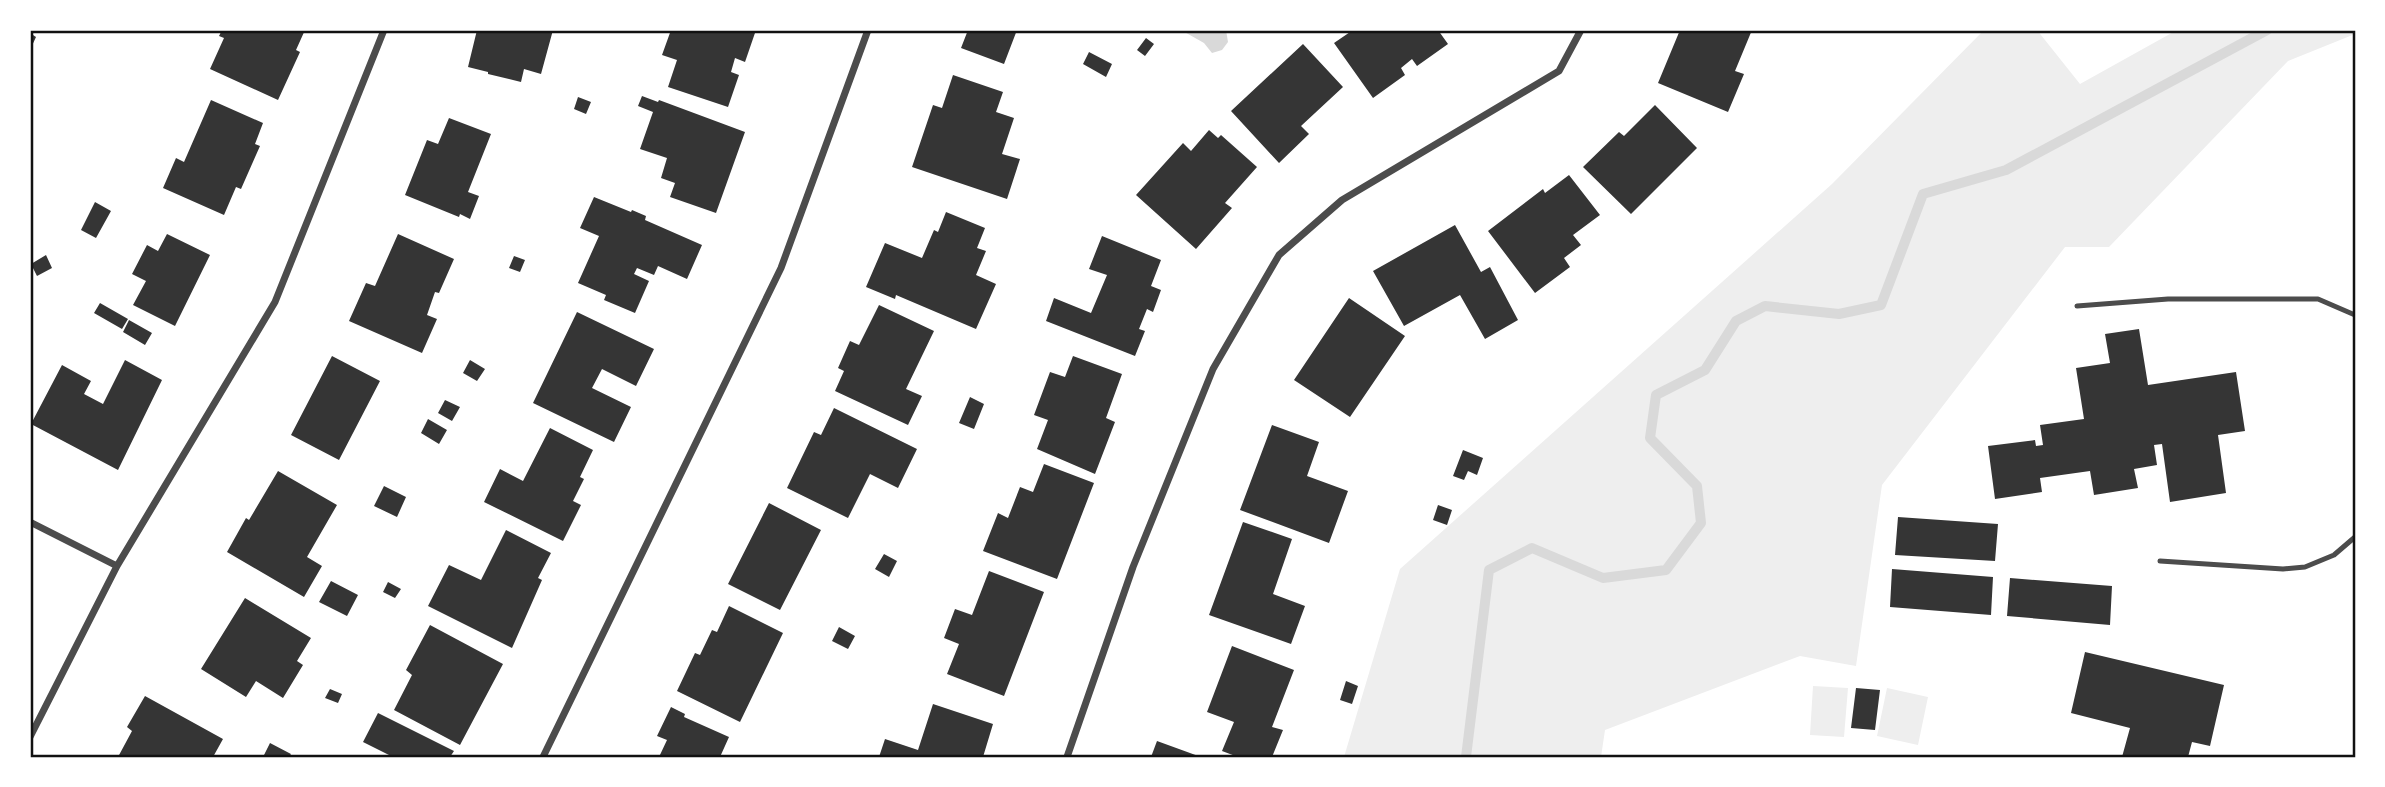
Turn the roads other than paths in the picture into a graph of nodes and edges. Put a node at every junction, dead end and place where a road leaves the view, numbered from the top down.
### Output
1 (384, 30) edge
2 (868, 30) edge
3 (1581, 30) edge
4 (2077, 306) dead end
5 (2355, 315) edge
6 (30, 522) edge
7 (2355, 537) edge
8 (2160, 561) dead end
9 (117, 566) junction
10 (30, 737) edge
11 (543, 757) edge
12 (1067, 757) edge

1 - 9 street
2 - 11 street
3 - 12 street
4 - 5 lane
6 - 9 street
7 - 8 lane
9 - 10 street

